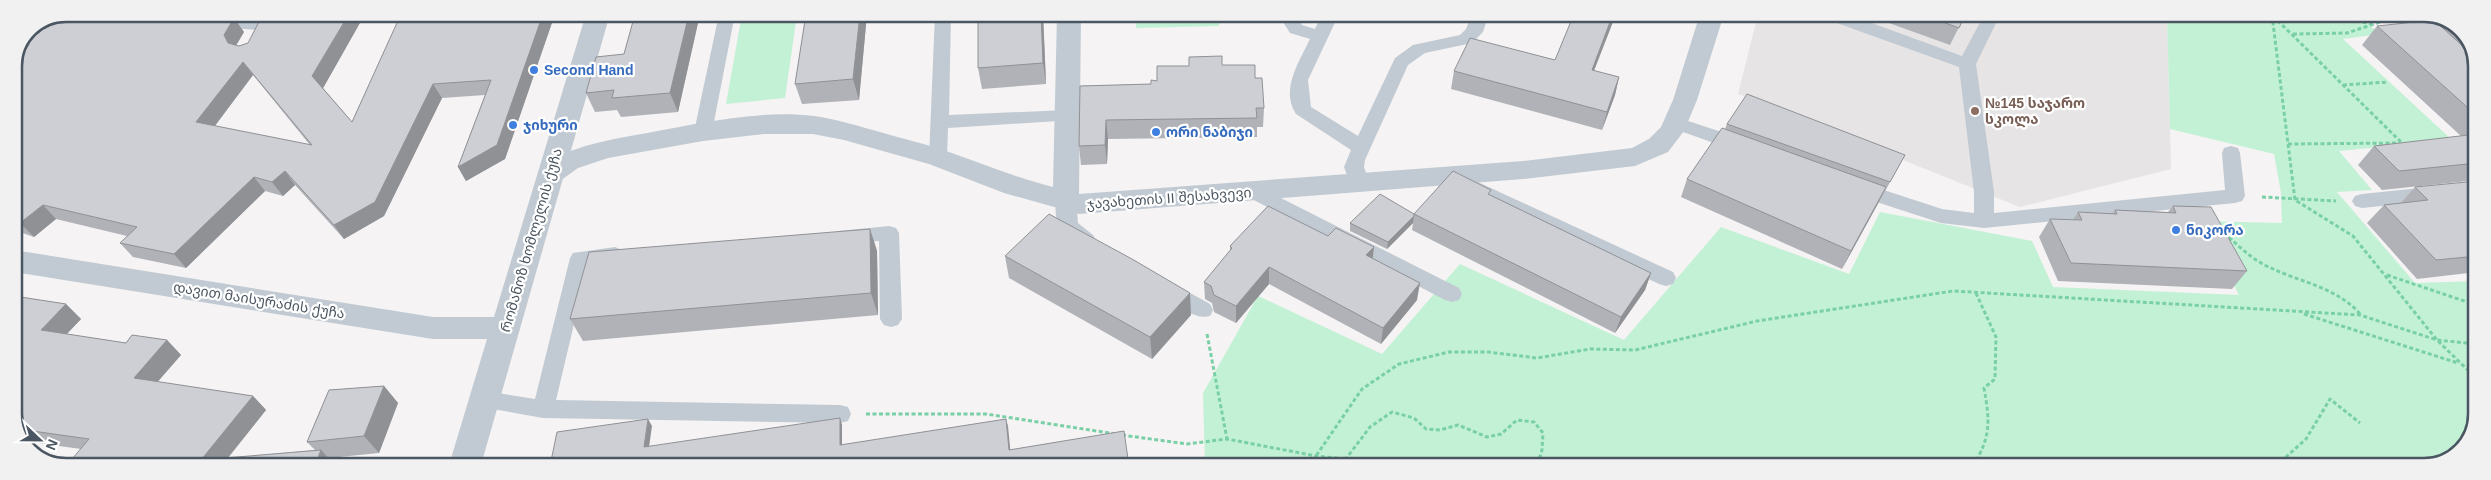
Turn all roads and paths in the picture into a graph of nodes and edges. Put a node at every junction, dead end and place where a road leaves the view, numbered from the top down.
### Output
1 (204, 22) edge
2 (596, 22) edge
3 (725, 22) edge
4 (943, 22) edge
5 (1069, 22) edge
6 (1291, 22) edge
7 (1328, 22) edge
8 (1478, 22) edge
9 (1709, 22) edge
10 (1852, 22) edge
11 (1988, 22) edge
12 (2273, 22) edge
13 (2279, 22) edge
14 (2362, 22) edge
15 (2380, 22) edge
16 (2411, 22) edge
17 (2374, 24) junction
18 (260, 27) edge
19 (2292, 34) junction
20 (1321, 37) junction
21 (2446, 53) edge
22 (1967, 64) junction
23 (2388, 82) dead end
24 (2343, 85) junction
25 (1067, 116) junction
26 (939, 122) junction
27 (1676, 122) junction
28 (703, 132) junction
29 (2402, 143) junction
30 (2411, 143) edge
31 (2288, 144) junction
32 (1361, 147) junction
33 (1759, 153) edge
34 (2231, 153) dead end
35 (938, 158) junction
36 (551, 174) junction
37 (1450, 176) junction
38 (1359, 183) junction
39 (1842, 183) edge
40 (2468, 191) edge
41 (1255, 192) junction
42 (2235, 196) junction
43 (2189, 200) junction
44 (2295, 200) junction
45 (1066, 201) junction
46 (2362, 202) joint
47 (1984, 221) junction
48 (831, 237) edge
49 (1106, 252) edge
50 (638, 253) edge
51 (23, 262) edge
52 (2387, 275) junction
53 (1146, 276) edge
54 (1666, 278) dead end
55 (1975, 291) junction
56 (1452, 294) dead end
57 (2468, 303) edge
58 (1204, 310) joint
59 (2299, 312) junction
60 (2360, 315) junction
61 (891, 319) dead end
62 (505, 328) junction
63 (2437, 340) junction
64 (2468, 343) edge
65 (2459, 363) junction
66 (2468, 371) edge
67 (484, 400) junction
68 (543, 409) junction
69 (840, 414) joint
70 (2360, 423) dead end
71 (1227, 439) junction
72 (1316, 456) junction
73 (466, 458) edge
74 (1330, 458) edge
75 (1347, 458) edge
76 (1540, 458) edge
77 (1978, 458) edge
78 (2285, 458) edge

1 - 18 street
2 - 36 street, რომანოზ ხომლელის ქუჩა
3 - 28 lane
4 - 26 lane
5 - 25 street
6 - 20 lane
7 - 20 lane
8 - 32 lane
9 - 27 street, ჯავახეთის II შესახვევი
10 - 22 lane
11 - 22 lane
12 - 31 path
13 - 19 path
14 - 17 path
15 - 17 path
16 - 21 lane
17 - 19 path
19 - 24 path
20 - 32 lane
22 - 47 lane
23 - 24 path
24 - 29 path
25 - 26 lane
25 - 45 street
26 - 35 lane
27 - 33 lane
27 - 37 street, ჯავახეთის II შესახვევი
28 - 35 street, ჯავახეთის II შესახვევი
28 - 36 street, ჯავახეთის II შესახვევი
29 - 30 path
29 - 31 path
31 - 44 path
32 - 38 lane
34 - 42 lane
35 - 45 street, ჯავახეთის II შესახვევი
36 - 62 street, რომანოზ ხომლელის ქუჩა
37 - 38 street, ჯავახეთის II შესახვევი
37 - 54 lane
38 - 41 street, ჯავახეთის II შესახვევი
39 - 47 lane
40 - 46 lane
41 - 45 street, ჯავახეთის II შესახვევი
41 - 56 lane
42 - 43 lane
42 - 44 path
43 - 47 lane
43 - 60 path
44 - 46 path
44 - 52 path
45 - 49 lane
48 - 61 lane
50 - 68 lane
51 - 62 street, დავით მაისურაძის ქუჩა
52 - 57 path
52 - 63 path
53 - 58 lane
55 - 59 path
55 - 72 path
55 - 77 path
58 - 71 path
59 - 60 path
59 - 65 path
60 - 63 path
62 - 67 street, რომანოზ ხომლელის ქუჩა
63 - 64 path
63 - 65 path
65 - 66 path
67 - 68 lane
67 - 73 street, რომანოზ ხომლელის ქუჩა
68 - 69 lane
69 - 71 path
70 - 78 path
71 - 72 path
72 - 74 path
75 - 76 path

